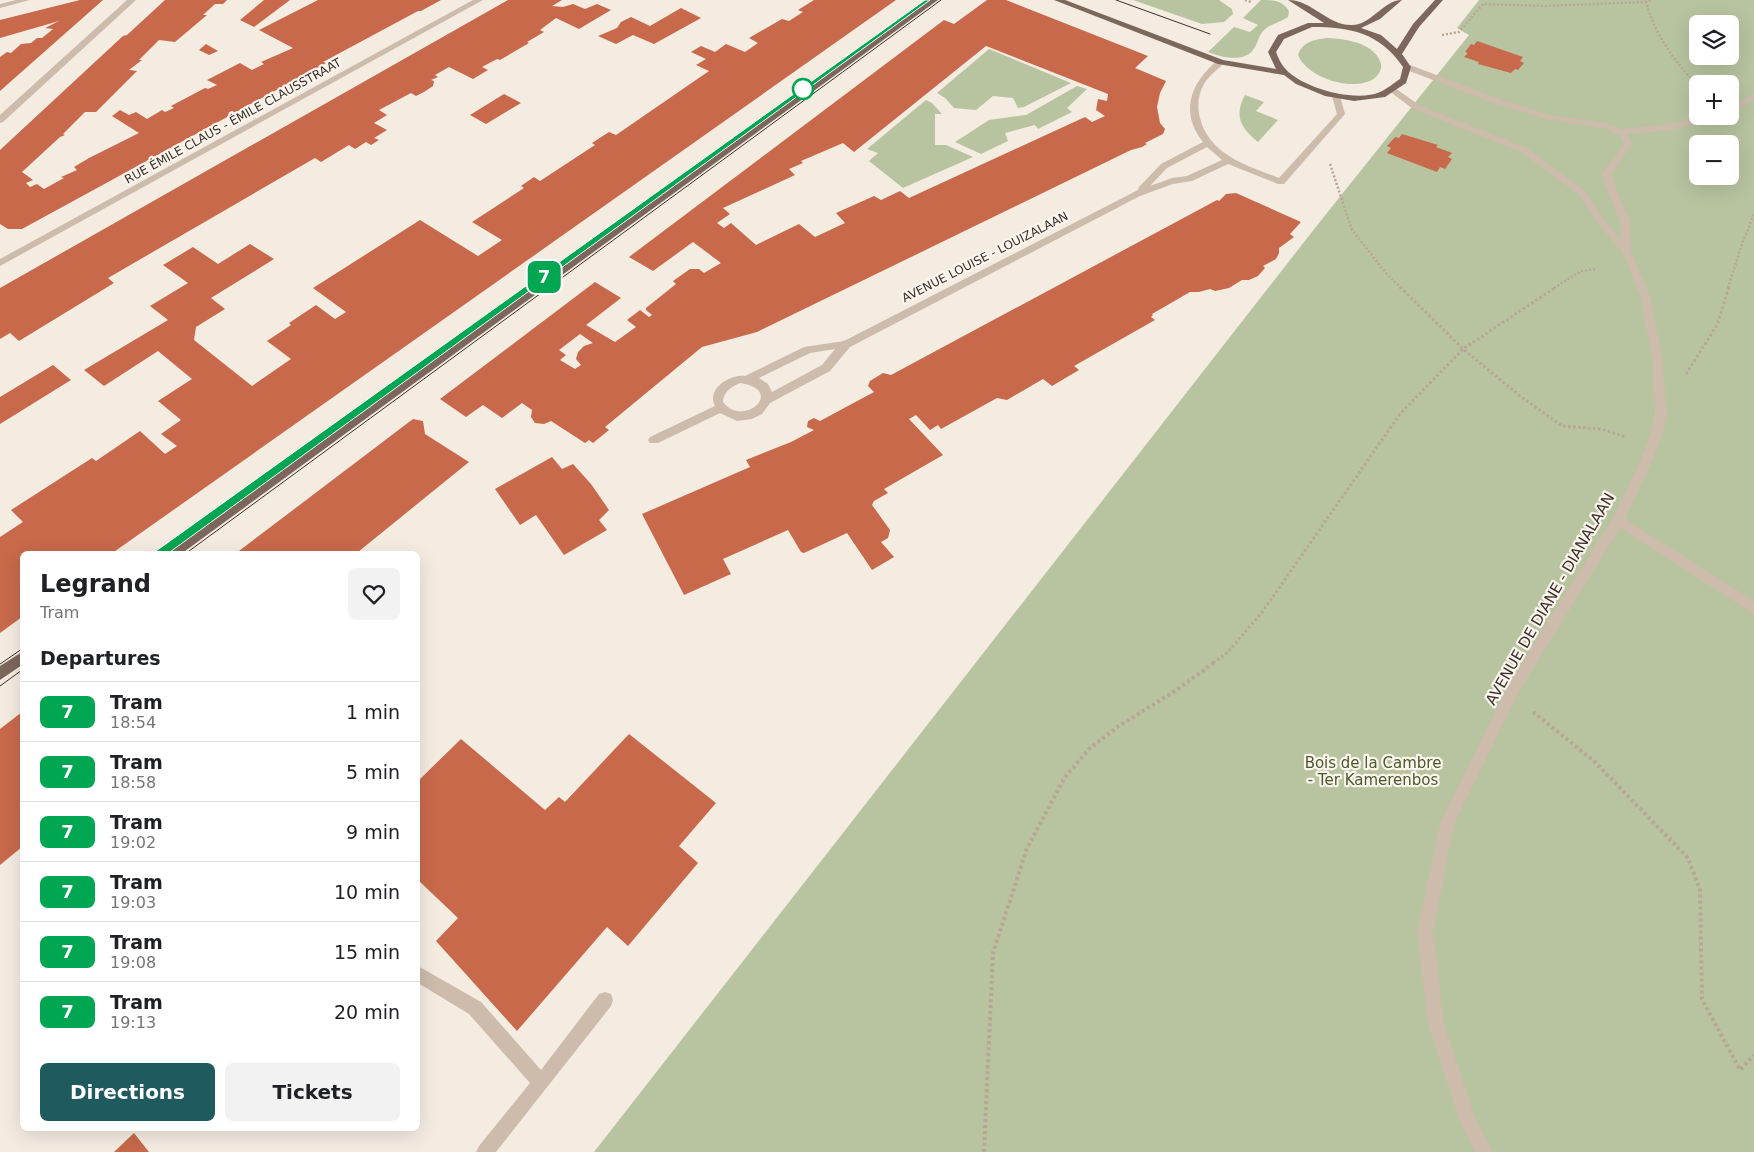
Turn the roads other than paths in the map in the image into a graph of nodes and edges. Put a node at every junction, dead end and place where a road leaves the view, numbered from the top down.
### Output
1 (26, 0) edge
2 (132, 0) edge
3 (479, 0) edge
4 (934, 0) edge
5 (1058, 0) edge
6 (1292, 0) edge
7 (1398, 0) edge
8 (1439, 0) edge
9 (0, 6) edge
10 (1332, 25) junction
11 (1354, 28) junction
12 (1399, 52) junction
13 (1222, 62) junction
14 (1407, 67) junction
15 (1283, 73) junction
16 (1392, 90) junction
17 (1336, 96) junction
18 (1754, 97) edge
19 (1739, 105) edge
20 (0, 120) edge
21 (1689, 122) edge
22 (1621, 132) junction
23 (1208, 143) junction
24 (1228, 160) junction
25 (1137, 194) junction
26 (1626, 251) junction
27 (0, 264) edge
28 (846, 344) junction
29 (748, 379) junction
30 (767, 400) junction
31 (721, 408) junction
32 (654, 440) dead end
33 (1618, 521) junction
34 (175, 551) edge
35 (1754, 608) edge
36 (20, 659) edge
37 (0, 674) edge
38 (420, 975) edge
39 (605, 1000) dead end
40 (540, 1083) junction
41 (485, 1152) edge
42 (1484, 1152) edge

1 - 9 street
2 - 20 street
3 - 27 street, RUE ÉMILE CLAUS - ÉMILE CLAUSSTRAAT
4 - 34 main road
5 - 13 main road
6 - 10 main road
7 - 11 main road
8 - 12 main road
10 - 11 main road
10 - 15 main road
11 - 12 main road
12 - 14 main road
13 - 15 main road
13 - 23 street
14 - 16 main road
14 - 22 street
15 - 17 main road
16 - 17 main road
16 - 26 street, AVENUE DE DIANE - DIANALAAN
17 - 24 street
18 - 19 street
21 - 22 street
22 - 26 street
23 - 24 street
23 - 25 street, AVENUE LOUISE - LOUIZALAAN
24 - 25 street, AVENUE LOUISE - LOUIZALAAN
25 - 28 street, AVENUE LOUISE - LOUIZALAAN
26 - 33 street, AVENUE DE DIANE - DIANALAAN
28 - 29 street, AVENUE LOUISE - LOUIZALAAN
28 - 30 street, AVENUE LOUISE - LOUIZALAAN
29 - 30 street
29 - 31 street, AVENUE LOUISE - LOUIZALAAN
30 - 31 street, AVENUE LOUISE - LOUIZALAAN
31 - 32 street
33 - 35 street
33 - 42 street, AVENUE DE DIANE - DIANALAAN
36 - 37 main road
38 - 40 street
39 - 40 street
40 - 41 street

